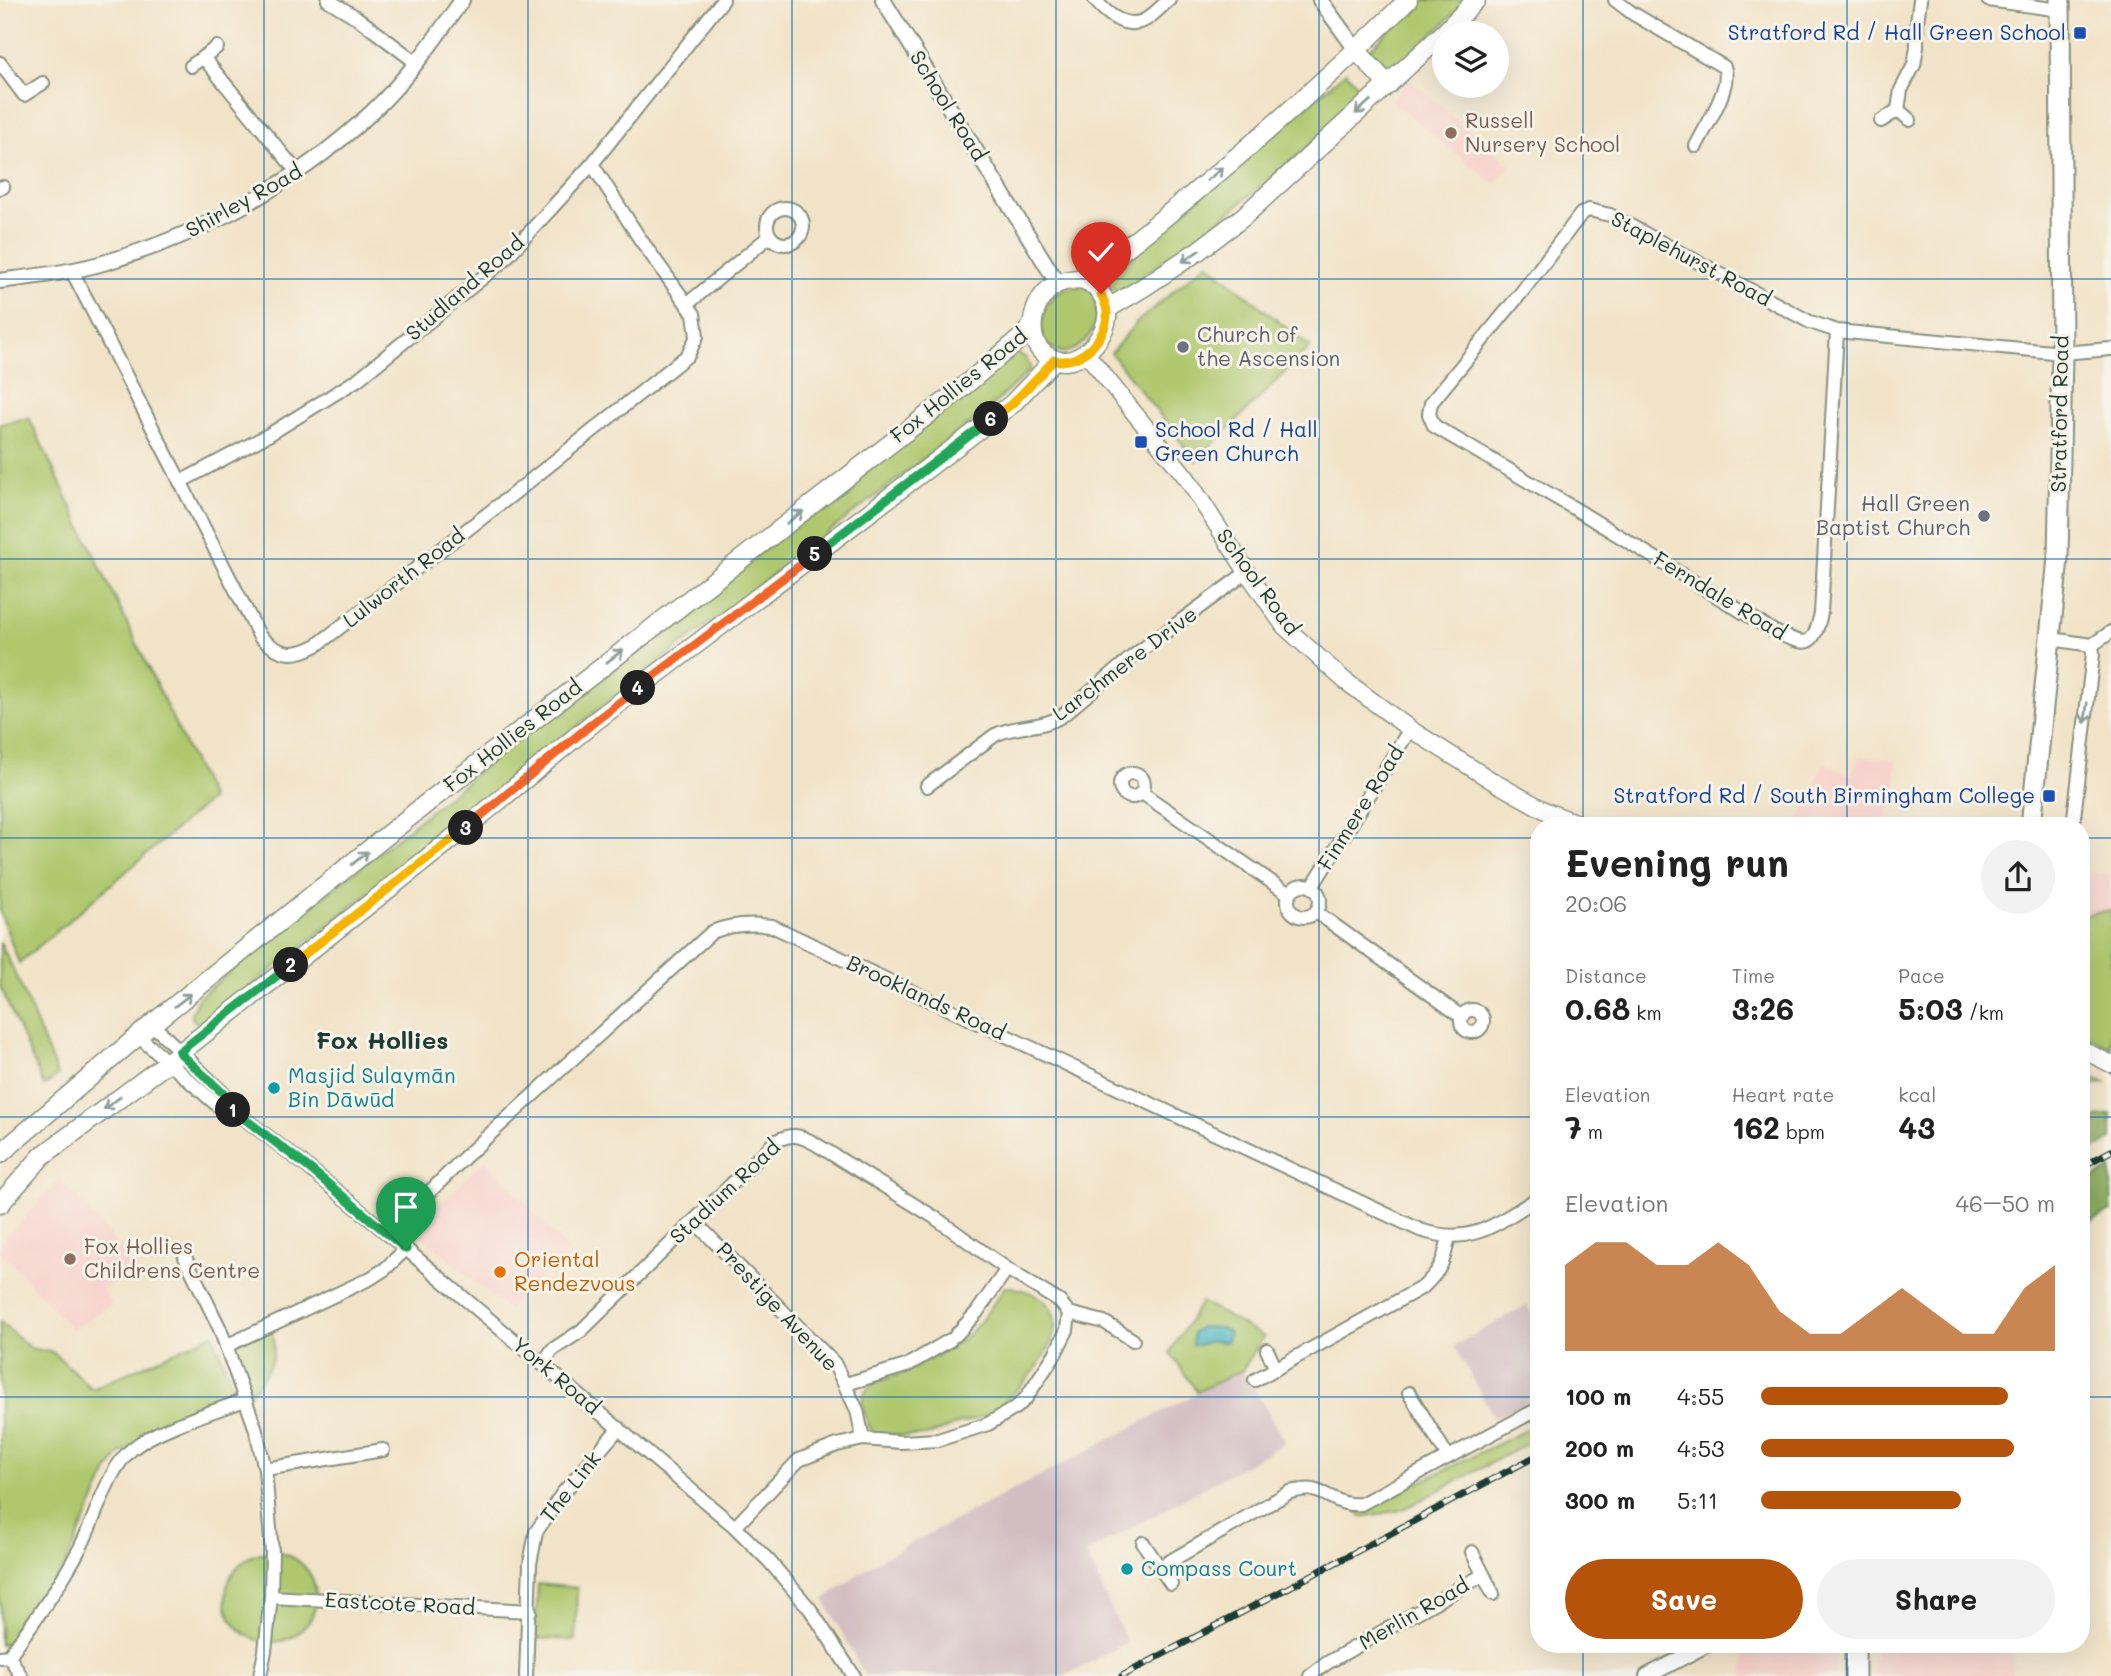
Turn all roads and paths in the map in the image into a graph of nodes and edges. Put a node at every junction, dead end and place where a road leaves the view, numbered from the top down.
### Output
1 (328, 0) edge
2 (463, 0) edge
3 (723, 0) edge
4 (883, 0) edge
5 (1095, 0) edge
6 (1169, 0) edge
7 (1320, 0) edge
8 (1408, 0) edge
9 (1476, 0) edge
10 (1615, 0) edge
11 (1920, 0) edge
12 (1988, 0) edge
13 (2060, 5) edge
14 (1456, 21) edge
15 (1432, 44) edge
16 (217, 47) dead end
17 (1357, 51) junction
18 (203, 57) junction
19 (0, 63) edge
20 (417, 63) junction
21 (191, 66) dead end
22 (43, 83) dead end
23 (1388, 85) junction
24 (1898, 110) junction
25 (1910, 120) dead end
26 (1881, 121) dead end
27 (1696, 145) dead end
28 (592, 164) junction
29 (298, 173) junction
30 (769, 236) dead end
31 (72, 271) junction
32 (1086, 279) junction
33 (0, 281) edge
34 (1058, 284) junction
35 (687, 304) junction
36 (1107, 309) junction
37 (1032, 326) junction
38 (1837, 331) junction
39 (2111, 349) edge
40 (1085, 352) junction
41 (2062, 353) junction
42 (1054, 360) junction
43 (1434, 426) joint
44 (180, 482) junction
45 (1247, 572) junction
46 (2111, 632) edge
47 (2051, 639) junction
48 (2092, 645) junction
49 (1410, 729) junction
50 (927, 786) dead end
51 (1142, 793) dead end
52 (1562, 817) edge
53 (2032, 817) edge
54 (2074, 817) edge
55 (1312, 887) junction
56 (1289, 894) junction
57 (1316, 912) junction
58 (1462, 1017) dead end
59 (152, 1024) junction
60 (138, 1036) junction
61 (2090, 1054) edge
62 (173, 1058) junction
63 (2111, 1064) edge
64 (0, 1154) edge
65 (1530, 1203) edge
66 (0, 1204) edge
67 (694, 1221) junction
68 (390, 1236) junction
69 (1449, 1236) junction
70 (406, 1249) junction
71 (185, 1257) dead end
72 (1007, 1269) junction
73 (1069, 1313) junction
74 (1133, 1340) dead end
75 (226, 1346) junction
76 (1267, 1350) dead end
77 (543, 1364) junction
78 (1276, 1368) junction
79 (1255, 1380) dead end
80 (846, 1384) junction
81 (1409, 1393) dead end
82 (245, 1400) junction
83 (1530, 1413) edge
84 (619, 1428) junction
85 (863, 1439) junction
86 (383, 1450) dead end
87 (1448, 1457) junction
88 (265, 1469) junction
89 (735, 1527) junction
90 (1143, 1543) dead end
91 (1472, 1552) dead end
92 (1160, 1567) junction
93 (1483, 1575) junction
94 (1171, 1584) dead end
95 (1493, 1594) dead end
96 (271, 1597) junction
97 (530, 1611) junction
98 (1691, 1653) edge
99 (1855, 1653) edge
100 (5, 1656) edge
101 (21, 1676) edge
102 (260, 1676) edge
103 (526, 1676) edge
104 (854, 1676) edge
105 (1310, 1676) edge
106 (1647, 1676) edge
107 (1855, 1676) edge

1 - 20 street
2 - 20 street, Shirley Road
3 - 28 street, Studland Road
4 - 34 street, School Road
5 - 6 street
7 - 17 street
8 - 17 main road
9 - 14 main road
10 - 27 street
11 - 24 street
12 - 13 street
13 - 41 highway, Stratford Road
15 - 23 main road
16 - 18 street
17 - 23 main road
32 -> 17 main road
18 - 21 street
18 - 29 street
19 - 22 street
20 - 29 street, Shirley Road
23 -> 36 main road
24 - 25 street
24 - 26 street
28 - 35 street, Lulworth Road
28 - 44 street, Studland Road
29 - 31 street, Shirley Road
30 - 35 street
31 - 33 street, Shirley Road
31 - 44 street, Lulworth Road
32 - 34 main road
32 - 36 main road
34 - 37 main road
35 - 44 street, Lulworth Road
36 - 40 main road
37 - 42 main road
59 -> 37 main road, Fox Hollies Road
38 - 41 street, Staplehurst Road
38 - 43 street, Staplehurst Road
38 - 43 street, Ferndale Road
39 - 41 street, Staplehurst Road
40 - 42 main road
40 - 45 main road, School Road
41 - 47 highway, Stratford Road
42 - 62 main road, Fox Hollies Road
45 - 49 main road, School Road
45 - 50 street, Larchmere Drive
46 - 48 street
47 - 48 street
47 - 53 highway, Stratford Road
48 -> 54 street
49 - 52 main road, School Road
49 - 55 street, Finmere Road
51 - 56 street
55 - 56 street
55 - 57 street
56 - 57 street
57 - 58 street
59 - 60 main road, Fox Hollies Road
59 - 62 street, York Road
60 - 62 street, York Road
60 - 64 main road, Fox Hollies Road
61 - 63 main road
62 -> 66 main road, Fox Hollies Road
62 - 68 street, York Road
65 - 69 street, Brooklands Road
67 - 72 street, Stadium Road
67 - 77 street, Stadium Road
67 - 80 street, Prestige Avenue
68 - 69 street, Brooklands Road
68 - 70 street, York Road
69 - 78 street
70 - 75 street
70 - 77 street, York Road
71 - 75 street
72 - 73 street, Stadium Road
72 - 80 street
73 - 74 street, Stadium Road
73 - 85 street
75 - 82 street
76 - 78 street
77 - 84 street, York Road
78 - 79 street
80 - 85 street, Prestige Avenue
81 - 87 street
82 - 88 street
82 - 100 street
83 - 87 street
84 - 89 street, York Road
84 - 97 street, The Link
85 - 89 street
86 - 88 street
87 - 92 street
88 - 96 street
89 - 104 street, York Road
90 - 92 street
91 - 93 street, Merlin Road
92 - 94 street
93 - 95 street, Merlin Road
93 - 105 street, Merlin Road
96 - 97 street, Eastcote Road
96 - 102 street
97 - 103 street, The Link
98 - 106 street
99 - 107 highway
100 - 101 street

